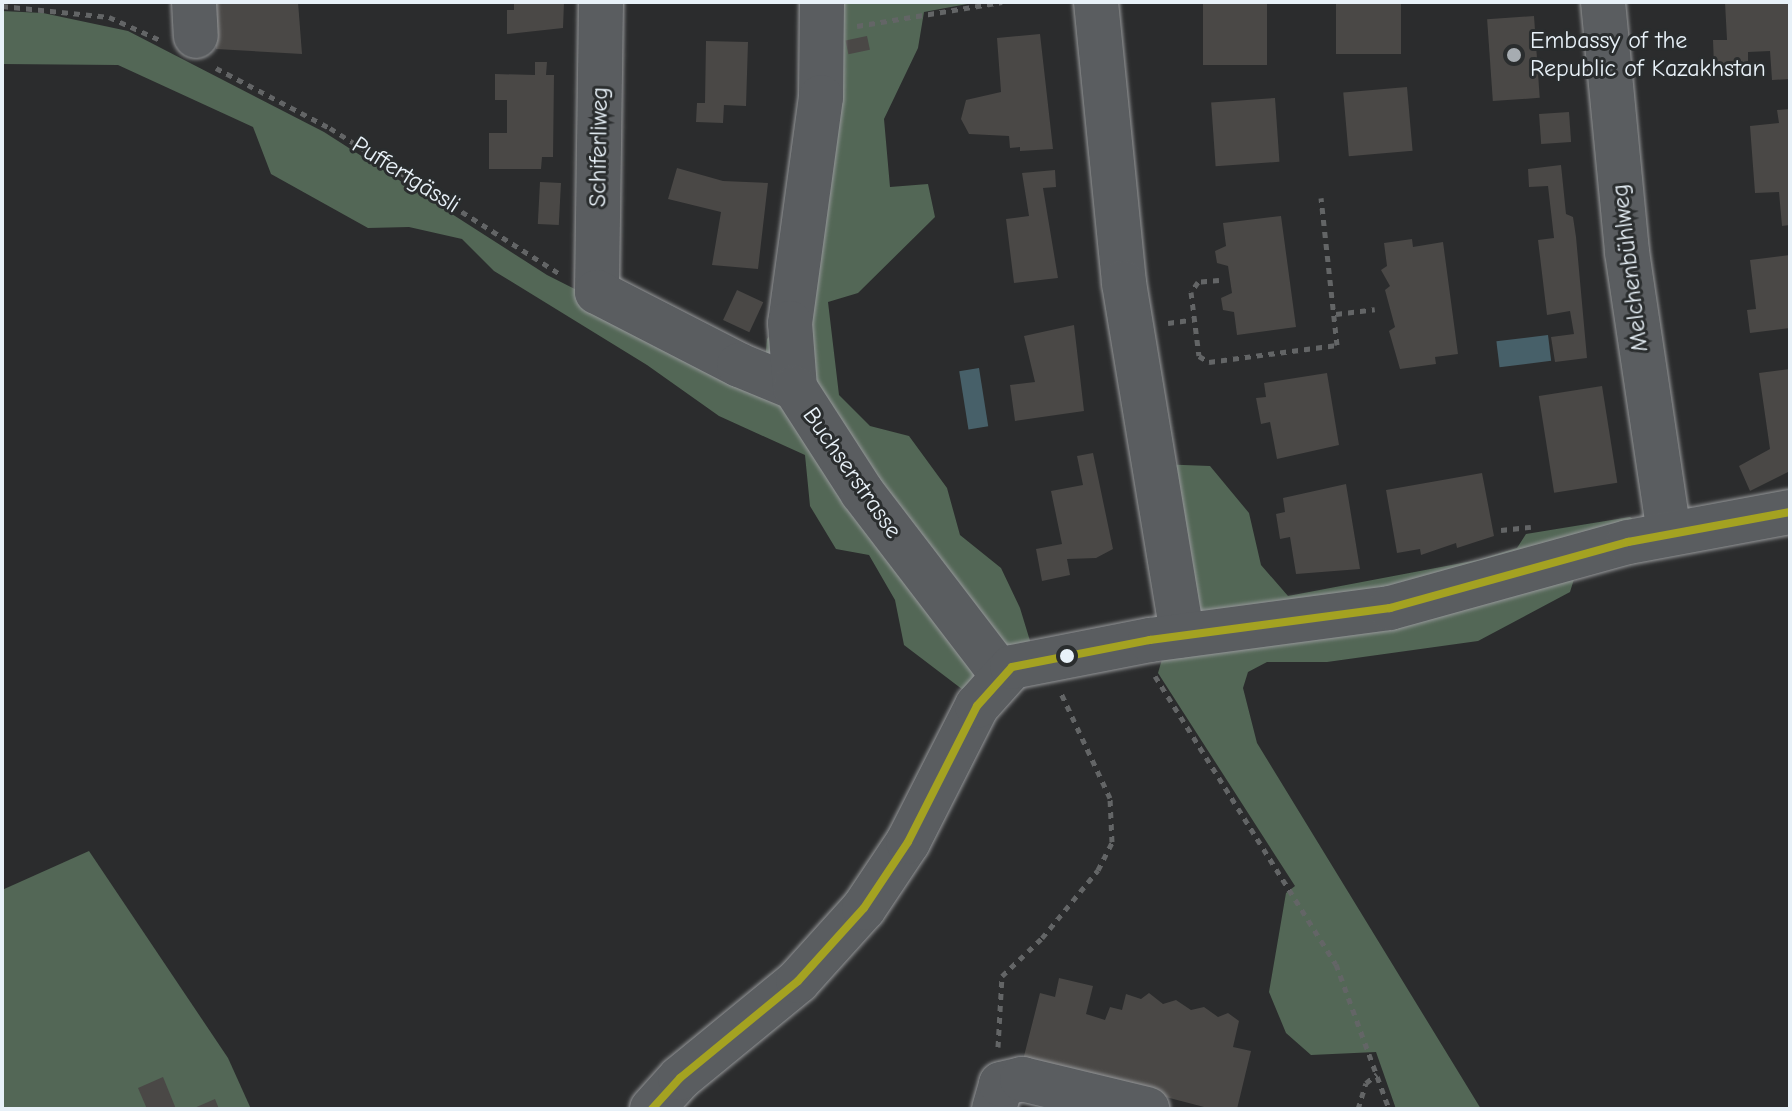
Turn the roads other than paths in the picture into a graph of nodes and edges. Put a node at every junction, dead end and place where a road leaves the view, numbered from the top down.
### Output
1 (601, 2) edge
2 (1096, 2) edge
3 (1603, 2) edge
4 (823, 17) edge
5 (795, 388) junction
6 (1790, 512) edge
7 (1669, 532) junction
8 (1182, 635) junction
9 (1001, 674) junction
10 (998, 1096) edge
11 (652, 1109) edge
12 (1147, 1109) edge

1 - 5 street, Schiferliweg
2 - 8 street
3 - 7 street, Melchenbühlweg
4 - 5 street, Buchserstrasse
5 - 9 street, Buchserstrasse
6 - 7 street
7 - 8 street
8 - 9 street
9 - 11 street
10 - 12 street

